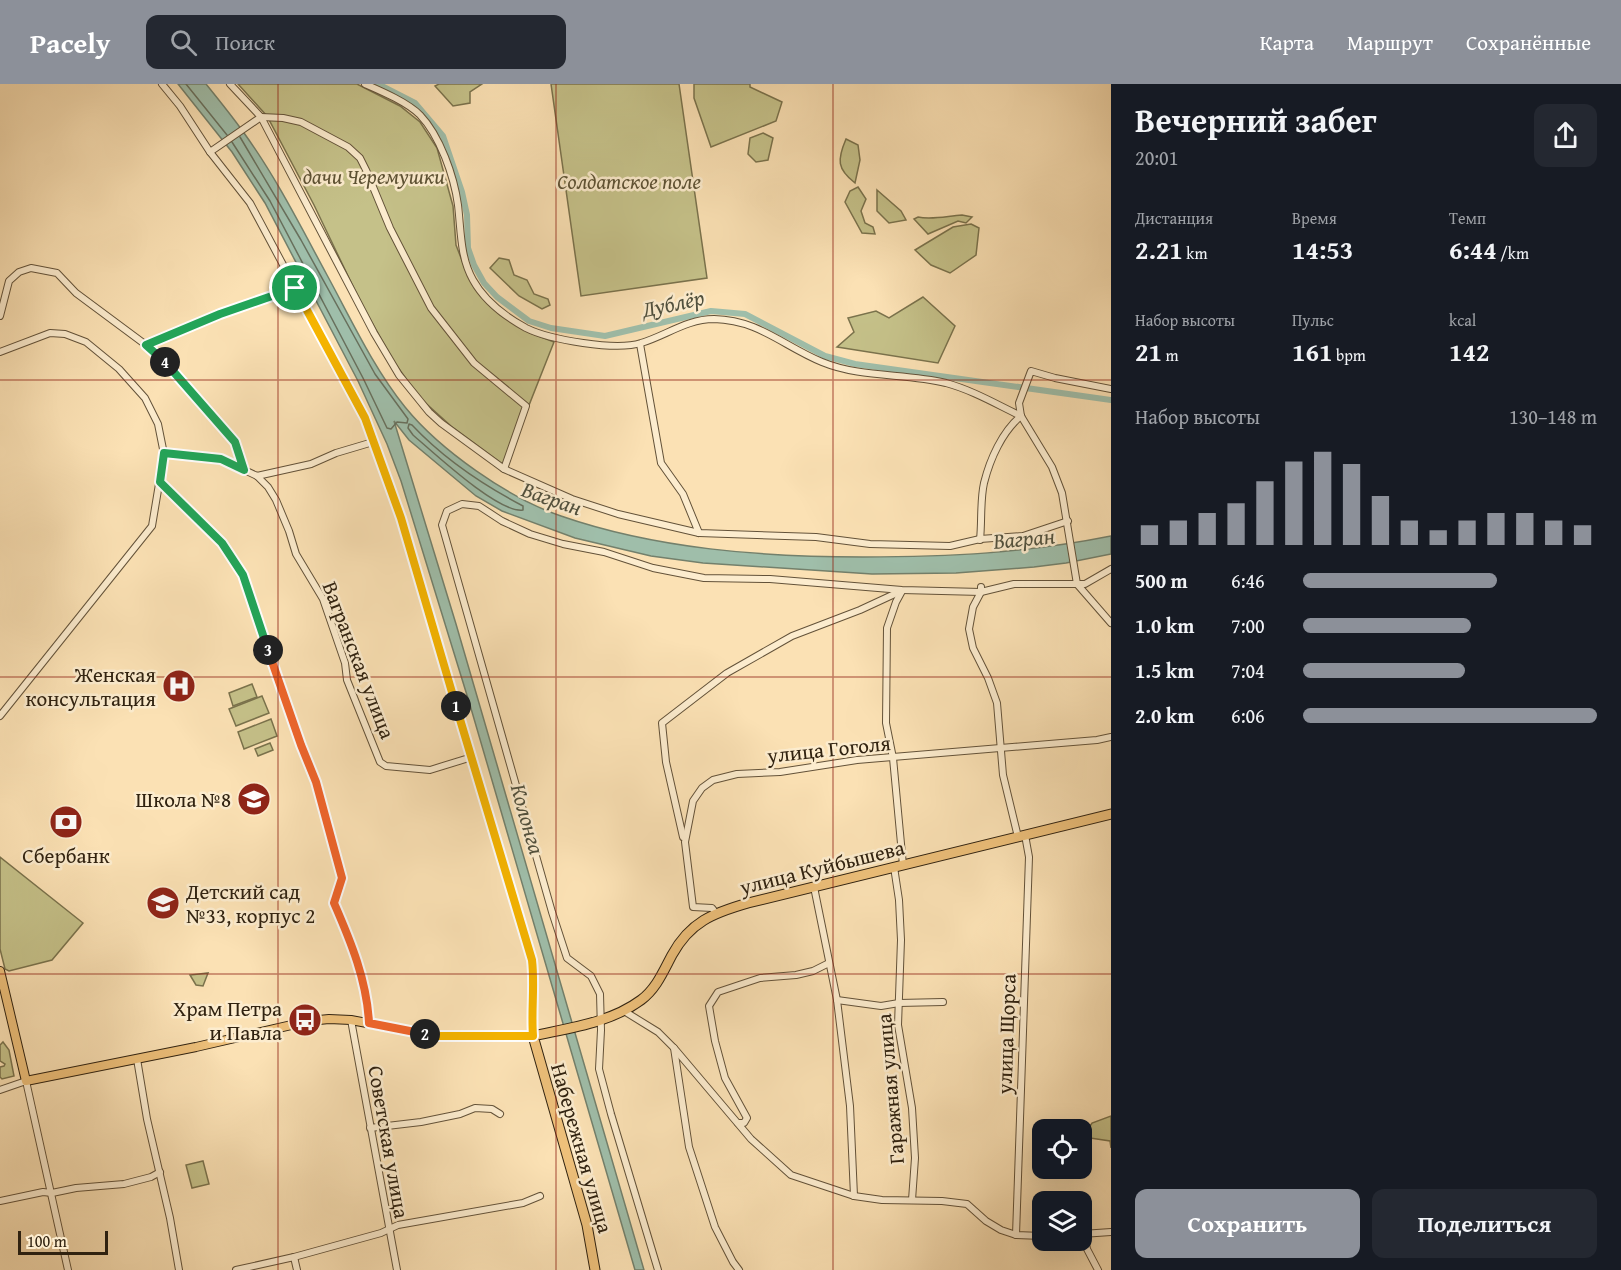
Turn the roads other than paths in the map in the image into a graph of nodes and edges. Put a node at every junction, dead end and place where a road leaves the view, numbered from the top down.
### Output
1 (162, 84) edge
2 (230, 84) edge
3 (365, 84) edge
4 (259, 118) junction
5 (213, 150) junction
6 (295, 288) junction
7 (0, 316) edge
8 (640, 344) junction
9 (146, 345) junction
10 (0, 352) edge
11 (1111, 389) edge
12 (1021, 416) junction
13 (373, 442) junction
14 (164, 453) junction
15 (504, 469) junction
16 (244, 470) junction
17 (257, 476) junction
18 (160, 482) junction
19 (1068, 521) junction
20 (699, 533) junction
21 (980, 540) junction
22 (1111, 569) edge
23 (1077, 584) junction
24 (902, 590) junction
25 (981, 590) junction
26 (1111, 623) edge
27 (0, 716) edge
28 (1111, 737) edge
29 (1000, 748) junction
30 (472, 757) junction
31 (893, 758) junction
32 (1111, 814) edge
33 (1022, 836) junction
34 (684, 843) junction
35 (898, 866) junction
36 (814, 887) junction
37 (716, 913) junction
38 (829, 963) junction
39 (0, 971) edge
40 (837, 1000) junction
41 (943, 1002) dead end
42 (899, 1003) junction
43 (624, 1011) junction
44 (351, 1020) junction
45 (601, 1020) junction
46 (369, 1023) junction
47 (533, 1036) junction
48 (674, 1048) junction
49 (137, 1059) junction
50 (26, 1081) junction
51 (1, 1089) edge
52 (500, 1114) dead end
53 (738, 1124) junction
54 (370, 1128) junction
55 (160, 1172) junction
56 (52, 1193) junction
57 (540, 1196) dead end
58 (854, 1196) junction
59 (912, 1200) junction
60 (0, 1201) edge
61 (388, 1230) junction
62 (1111, 1232) edge
63 (1092, 1233) edge
64 (1016, 1235) junction
65 (1032, 1236) edge
66 (1088, 1251) edge
67 (294, 1257) junction
68 (68, 1270) edge
69 (179, 1270) edge
70 (236, 1270) edge
71 (297, 1270) edge
72 (397, 1270) edge
73 (595, 1270) edge
74 (658, 1270) edge
75 (739, 1270) edge
76 (1098, 1270) edge

1 - 5 street
2 - 4 street
3 - 8 street
4 - 5 street
4 - 15 street
4 - 15 street
5 - 6 street
6 - 9 street
6 - 13 street
7 - 9 street
8 - 12 street
8 - 20 street
9 - 16 street
10 - 14 street
11 - 12 street
12 - 19 street
12 - 21 street
13 - 17 street
13 - 30 street
14 - 16 street
14 - 18 street
15 - 20 street
16 - 17 street
17 - 30 street, Вагранская улица
18 - 27 street
18 - 46 street
19 - 21 street
19 - 23 street
20 - 21 street
22 - 23 street
23 - 25 street
23 - 26 street
24 - 25 street
24 - 31 street, Гаражная улица
24 - 34 street
24 - 45 street
25 - 29 street, улица Щорса
28 - 29 street, улица Гоголя
29 - 31 street, улица Гоголя
29 - 33 street, улица Щорса
30 - 47 street
31 - 34 street, улица Гоголя
31 - 35 street, Гаражная улица
32 - 33 highway, улица Куйбышева
33 - 35 highway, улица Куйбышева
33 - 64 street, улица Щорса
34 - 37 street, улица Гоголя
35 - 36 highway, улица Куйбышева
35 - 42 street, Гаражная улица
36 - 37 highway, улица Куйбышева
36 - 38 street
37 - 43 highway, улица Куйбышева
38 - 40 street
38 - 53 street
39 - 50 main road
40 - 42 street
40 - 58 street
41 - 42 street
42 - 59 street, Гаражная улица
43 - 45 highway, улица Куйбышева
43 - 48 street
44 - 46 main road
44 - 49 main road
44 - 54 street, Советская улица
45 - 47 highway, улица Куйбышева
45 - 74 street
46 - 47 main road
47 - 73 highway, Набережная улица
48 - 53 street
48 - 75 street
49 - 50 main road
49 - 55 street
50 - 51 street
50 - 56 street
52 - 54 street
53 - 58 street
54 - 61 street, Советская улица
55 - 56 street
55 - 69 street
56 - 60 street
56 - 68 street
57 - 61 street
58 - 59 street
59 - 64 street
61 - 67 street
61 - 72 street, Советская улица
62 - 63 street
64 - 65 street
66 - 76 street
67 - 70 street
67 - 71 street

